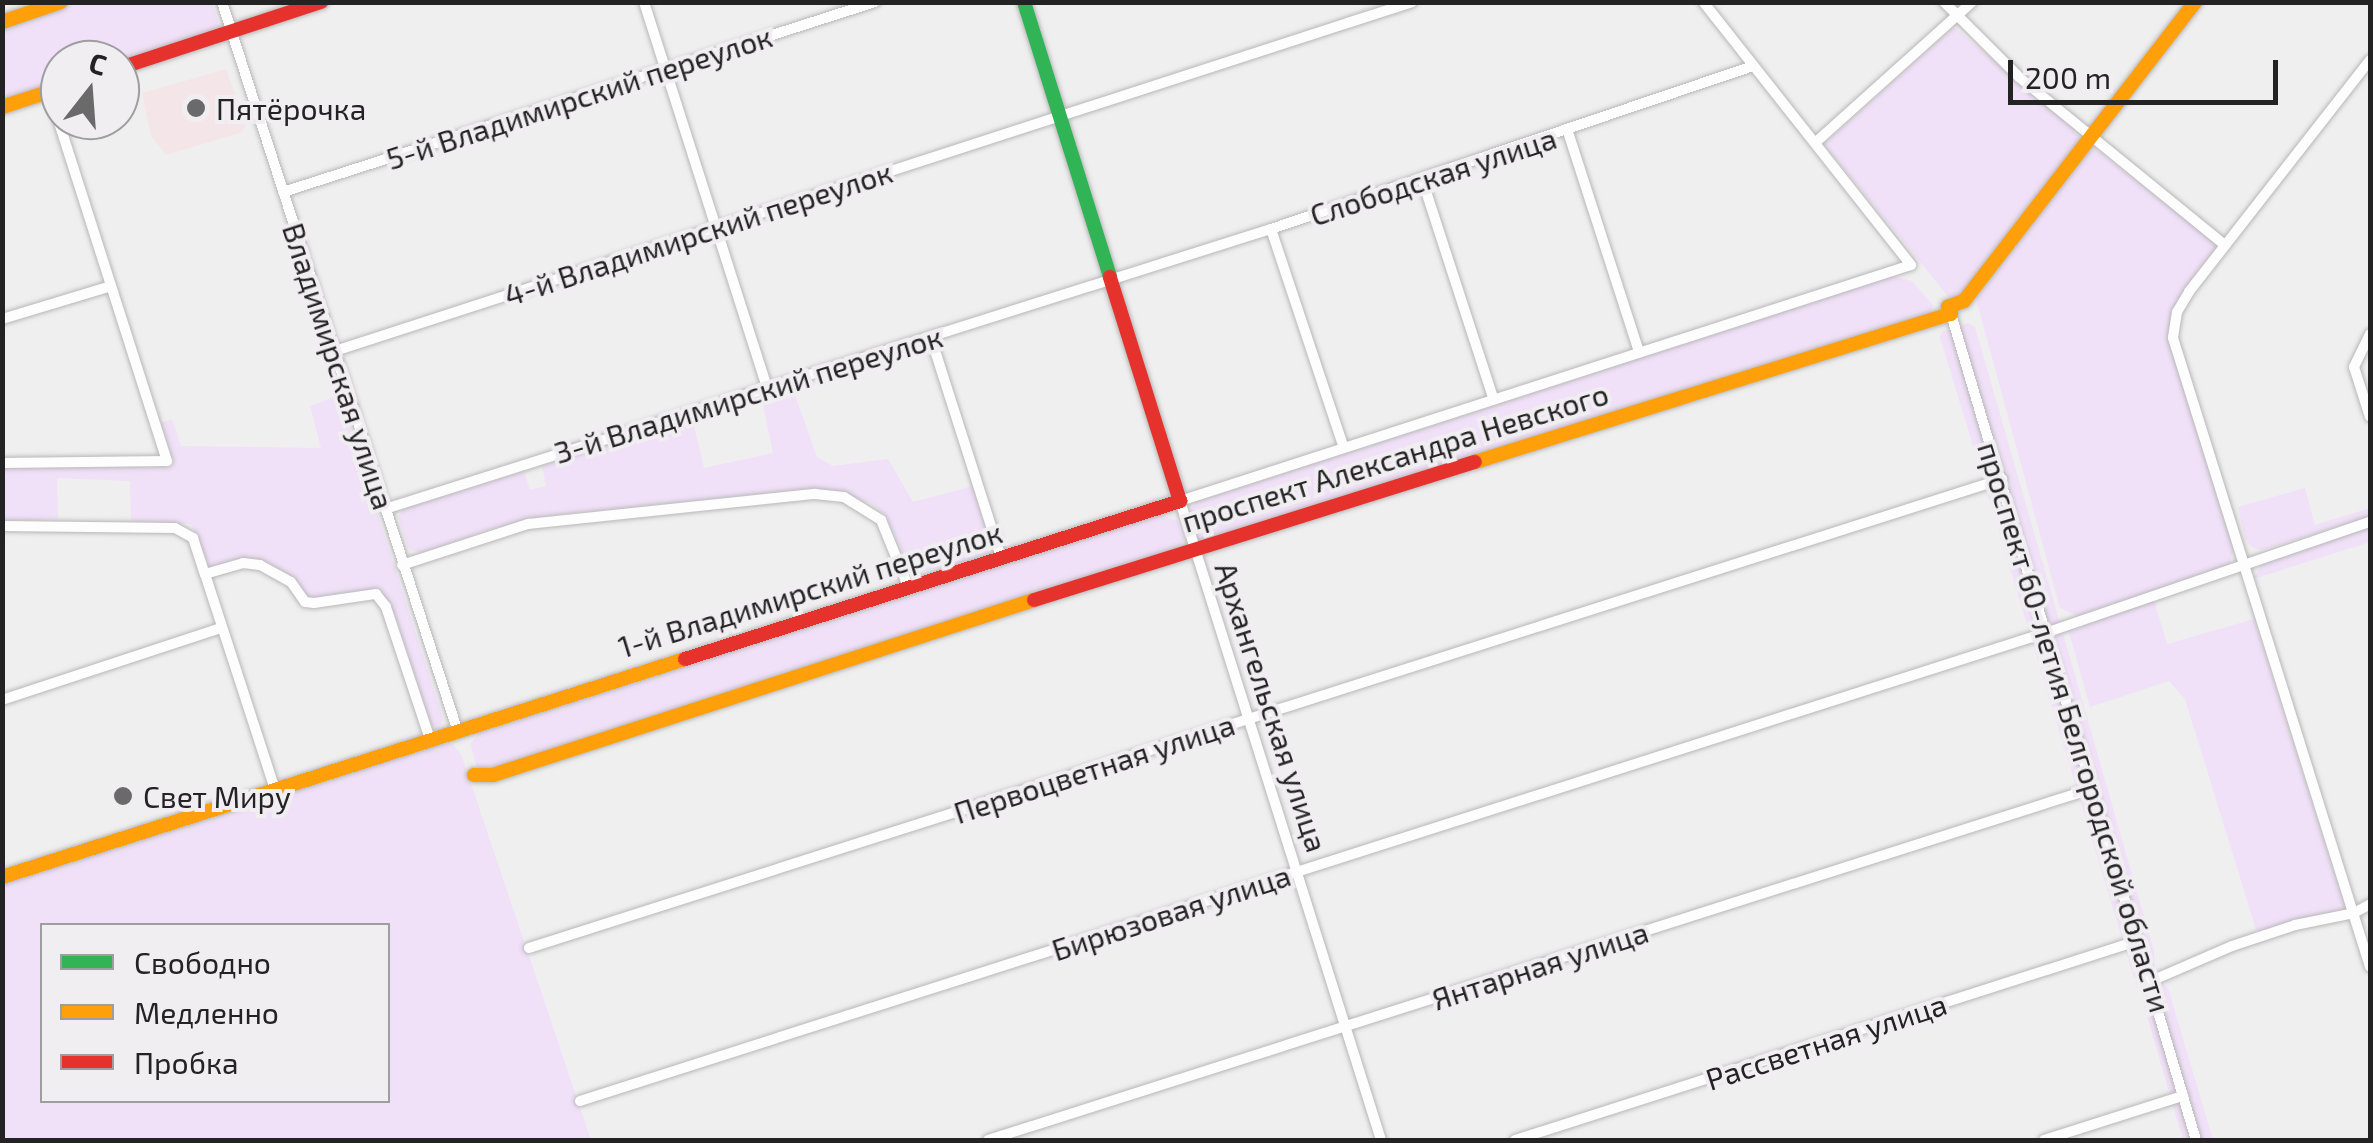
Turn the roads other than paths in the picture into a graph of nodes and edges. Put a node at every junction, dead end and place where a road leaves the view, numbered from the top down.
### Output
1 (61, 2) edge
2 (222, 2) edge
3 (321, 2) edge
4 (644, 2) edge
5 (875, 2) edge
6 (1024, 2) edge
7 (1412, 2) edge
8 (1702, 2) edge
9 (1944, 2) edge
10 (1972, 2) edge
11 (2195, 2) edge
12 (1955, 17) junction
13 (2, 22) edge
14 (232, 31) junction
15 (2370, 60) edge
16 (140, 61) edge
17 (1753, 66) junction
18 (666, 69) junction
19 (40, 94) edge
20 (2, 106) edge
21 (1061, 116) junction
22 (1568, 132) junction
23 (2092, 138) junction
24 (69, 140) edge
25 (1816, 142) junction
26 (1422, 178) junction
27 (283, 192) junction
28 (717, 228) junction
29 (1271, 229) junction
30 (2225, 246) junction
31 (1111, 278) junction
32 (112, 286) junction
33 (1951, 314) junction
34 (2, 320) edge
35 (2370, 334) edge
36 (931, 338) junction
37 (335, 351) junction
38 (1640, 352) junction
39 (767, 387) junction
40 (1493, 397) junction
41 (2370, 417) edge
42 (1343, 446) junction
43 (2, 463) edge
44 (2002, 479) junction
45 (1180, 500) junction
46 (385, 508) junction
47 (2370, 522) edge
48 (2, 526) edge
49 (1193, 548) junction
50 (1001, 558) junction
51 (402, 564) junction
52 (2243, 566) junction
53 (205, 574) junction
54 (908, 586) junction
55 (222, 628) junction
56 (2048, 632) junction
57 (2, 700) edge
58 (1247, 719) junction
59 (457, 729) junction
60 (430, 739) junction
61 (474, 775) dead end
62 (2091, 788) junction
63 (275, 789) junction
64 (1297, 872) junction
65 (2, 876) edge
66 (2370, 904) edge
67 (2354, 914) junction
68 (2137, 942) junction
69 (530, 948) dead end
70 (2370, 967) edge
71 (2151, 982) junction
72 (1345, 1027) junction
73 (2182, 1096) junction
74 (580, 1101) dead end
75 (988, 1140) edge
76 (1381, 1140) edge
77 (1515, 1140) edge
78 (2044, 1140) edge
79 (2196, 1140) edge

1 - 13 street
2 - 14 street, Владимирская улица
3 - 14 street
4 - 18 street
5 - 18 street, 5-й Владимирский переулок
6 - 21 street, Архангельская улица
7 - 21 street, 4-й Владимирский переулок
8 - 17 street
9 - 12 street
10 - 12 street
11 - 23 street
12 - 23 street
12 - 25 street
14 - 16 street
14 - 27 street, Владимирская улица
15 - 30 street
17 - 22 street, Слободская улица
17 - 25 street
18 - 27 street, 5-й Владимирский переулок
18 - 28 street
19 - 20 street
21 - 28 street, 4-й Владимирский переулок
21 - 31 street, Архангельская улица
22 - 26 street, Слободская улица
22 - 38 street
23 - 30 street
23 - 33 street
24 - 32 street
25 - 38 street, проспект Александра Невского
26 - 29 street, Слободская улица
26 - 40 street
27 - 37 street, Владимирская улица
28 - 37 street, 4-й Владимирский переулок
28 - 39 street
29 - 31 street, Слободская улица
29 - 42 street
30 - 52 street
31 - 36 street, 3-й Владимирский переулок
31 - 45 street, Архангельская улица
32 - 34 street
32 - 43 street
33 - 44 street, проспект 60-летия Белгородской области
33 - 49 street, проспект Александра Невского
35 - 41 street
36 - 39 street, 3-й Владимирский переулок
36 - 50 street
37 - 46 street, Владимирская улица
38 - 40 street, проспект Александра Невского
39 - 46 street, 3-й Владимирский переулок
40 - 42 street, проспект Александра Невского
42 - 45 street, проспект Александра Невского
44 - 56 street, проспект 60-летия Белгородской области
44 - 58 street, Первоцветная улица
45 - 49 street, Архангельская улица
45 - 50 street, 1-й Владимирский переулок
46 - 51 street, Владимирская улица
47 - 52 street, Бирюзовая улица
48 - 53 street
49 - 58 street, Архангельская улица
49 - 61 street, проспект Александра Невского
50 - 54 street, 1-й Владимирский переулок
51 - 54 street
51 - 59 street, Владимирская улица
52 - 56 street, Бирюзовая улица
52 - 67 street
53 - 55 street
53 - 60 street
54 - 59 street, 1-й Владимирский переулок
55 - 57 street
55 - 63 street
56 - 62 street, проспект 60-летия Белгородской области
56 - 64 street, Бирюзовая улица
58 - 64 street, Архангельская улица
58 - 69 street, Первоцветная улица
59 - 60 street, 1-й Владимирский переулок
60 - 63 street, 1-й Владимирский переулок
62 - 68 street, проспект 60-летия Белгородской области
62 - 72 street, Янтарная улица
63 - 65 street, 1-й Владимирский переулок
64 - 72 street, Архангельская улица
64 - 74 street, Бирюзовая улица
66 - 67 street
67 - 70 street
67 - 71 street
68 - 71 street, проспект 60-летия Белгородской области
68 - 77 street, Рассветная улица
71 - 73 street, проспект 60-летия Белгородской области
72 - 75 street, Янтарная улица
72 - 76 street, Архангельская улица
73 - 78 street
73 - 79 street, проспект 60-летия Белгородской области

